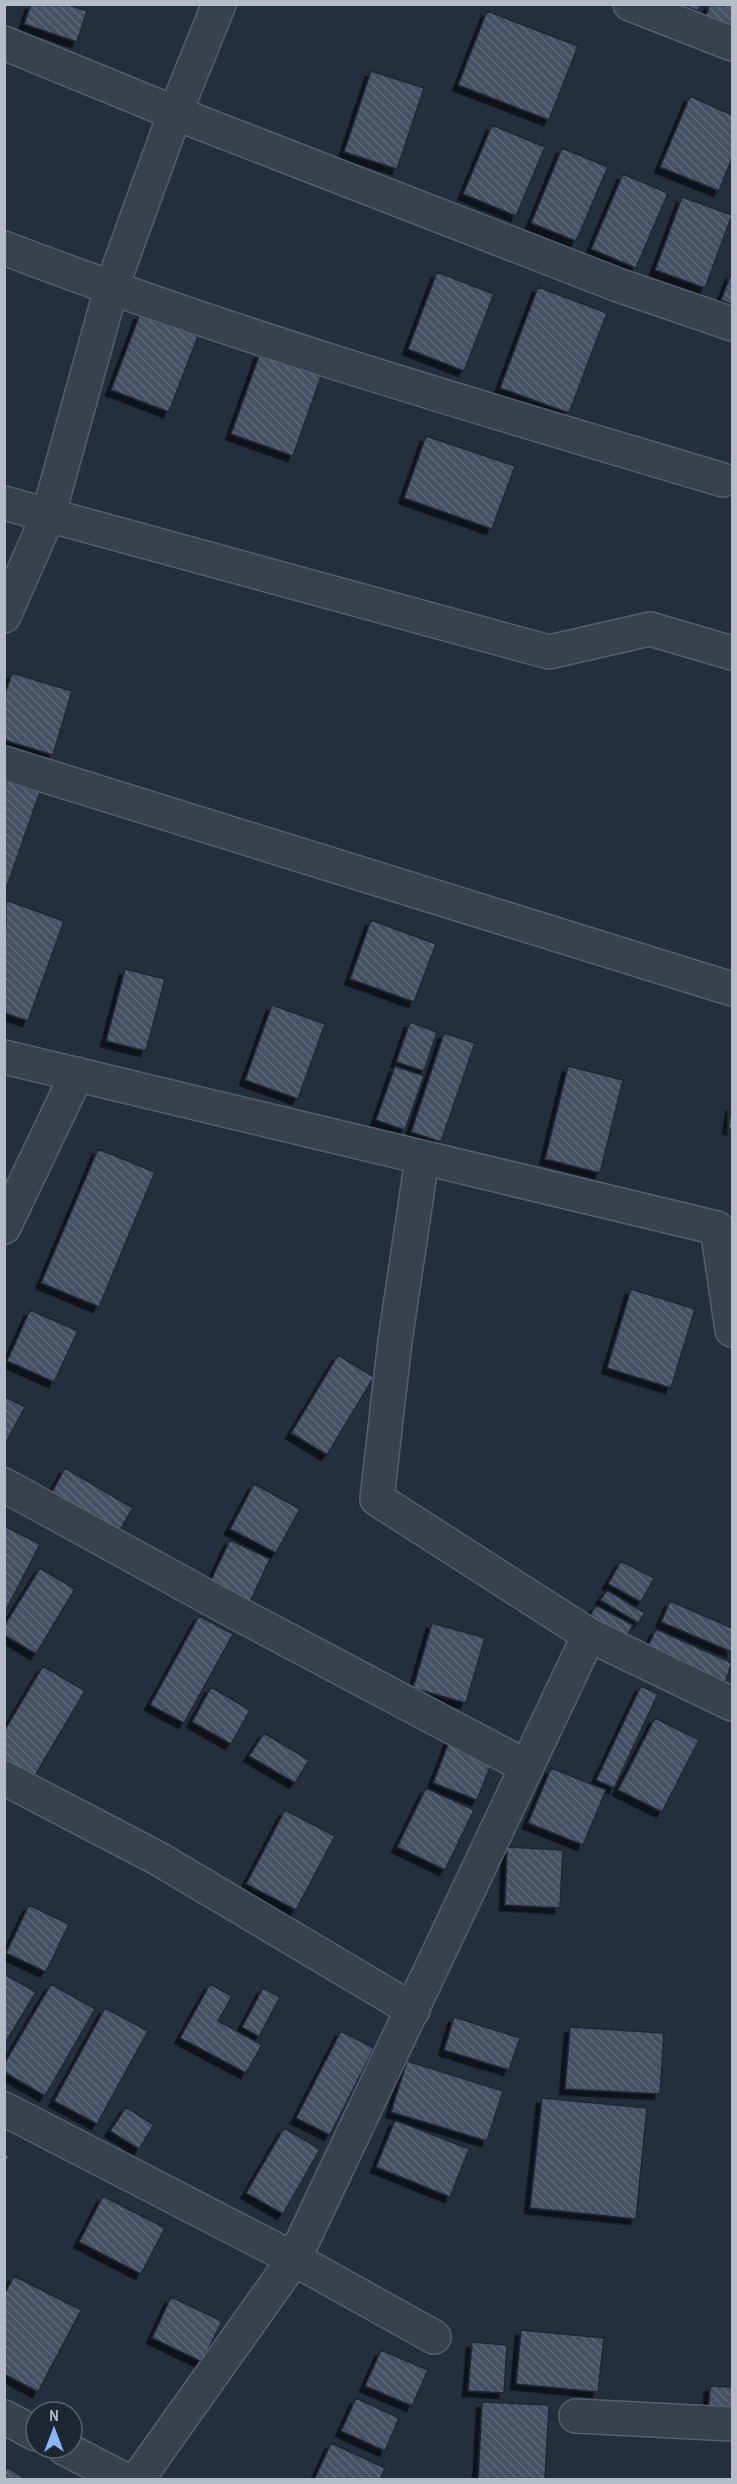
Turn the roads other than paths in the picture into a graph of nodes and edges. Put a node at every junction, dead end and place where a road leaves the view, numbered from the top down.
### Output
1 (219, 4) edge
2 (630, 4) edge
3 (4, 43) edge
4 (732, 44) edge
5 (175, 113) junction
6 (4, 248) edge
7 (111, 289) junction
8 (732, 324) edge
9 (723, 480) dead end
10 (4, 503) edge
11 (48, 516) junction
12 (4, 616) edge
13 (732, 653) edge
14 (4, 763) edge
15 (732, 989) edge
16 (4, 1057) edge
17 (77, 1074) junction
18 (422, 1159) junction
19 (4, 1227) edge
20 (725, 1231) edge
21 (732, 1330) edge
22 (4, 1485) edge
23 (589, 1635) junction
24 (732, 1704) edge
25 (527, 1767) junction
26 (4, 1778) edge
27 (413, 2010) junction
28 (4, 2109) edge
29 (294, 2259) junction
30 (434, 2337) dead end
31 (576, 2416) dead end
32 (4, 2417) edge
33 (732, 2424) edge
34 (24, 2428) edge
35 (84, 2458) edge
36 (125, 2480) edge
37 (137, 2480) edge

1 - 5 street
2 - 4 street
3 - 5 street
5 - 7 street
5 - 8 street
6 - 7 street
7 - 9 street
7 - 11 street
10 - 11 street
11 - 12 street
11 - 13 street
14 - 15 street
16 - 17 street
17 - 18 street
17 - 19 street
18 - 20 street
18 - 23 street
20 - 21 street
22 - 25 street
23 - 24 street
23 - 25 street
25 - 27 street
26 - 27 street
27 - 29 street
28 - 29 street
29 - 30 street
29 - 37 street
31 - 33 street
32 - 34 street
35 - 36 street

